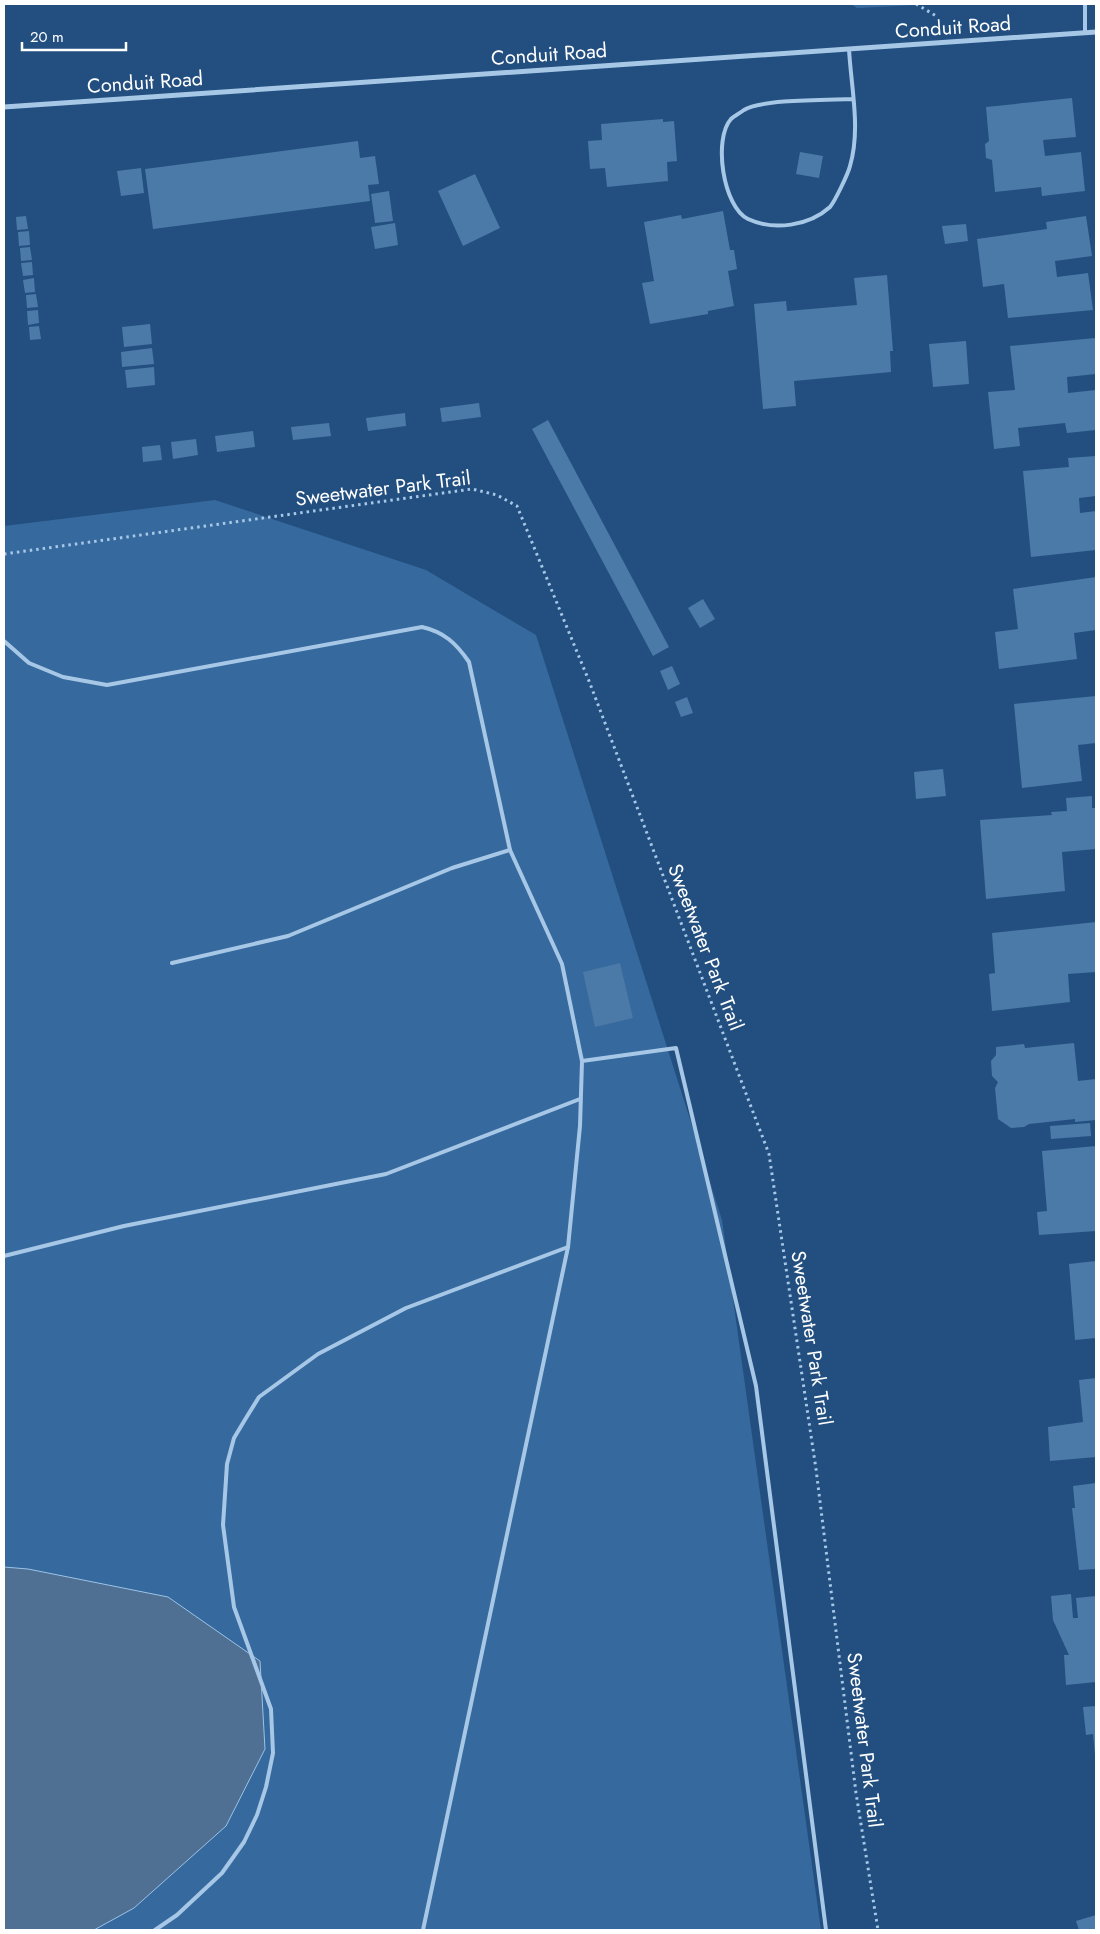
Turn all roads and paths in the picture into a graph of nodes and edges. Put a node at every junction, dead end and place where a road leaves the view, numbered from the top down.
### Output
1 (916, 4) edge
2 (1085, 4) edge
3 (938, 17) dead end
4 (1096, 32) edge
5 (1085, 33) junction
6 (848, 49) junction
7 (852, 99) junction
8 (4, 107) edge
9 (4, 554) edge
10 (4, 641) edge
11 (510, 850) junction
12 (172, 963) dead end
13 (582, 1061) junction
14 (580, 1099) junction
15 (568, 1247) junction
16 (4, 1256) edge
17 (155, 1930) edge
18 (423, 1930) edge
19 (826, 1930) edge
20 (878, 1930) edge

1 - 3 path
2 - 5 lane
4 - 5 street, Conduit Road
5 - 6 street, Conduit Road
6 - 7 lane
6 - 8 street, Conduit Road
7 - 7 lane
9 - 20 path, Sweetwater Park Trail
10 - 11 lane
11 - 12 lane
11 - 13 lane
13 - 14 lane
13 - 19 lane
14 - 15 lane
14 - 16 lane
15 - 17 lane
15 - 18 lane

